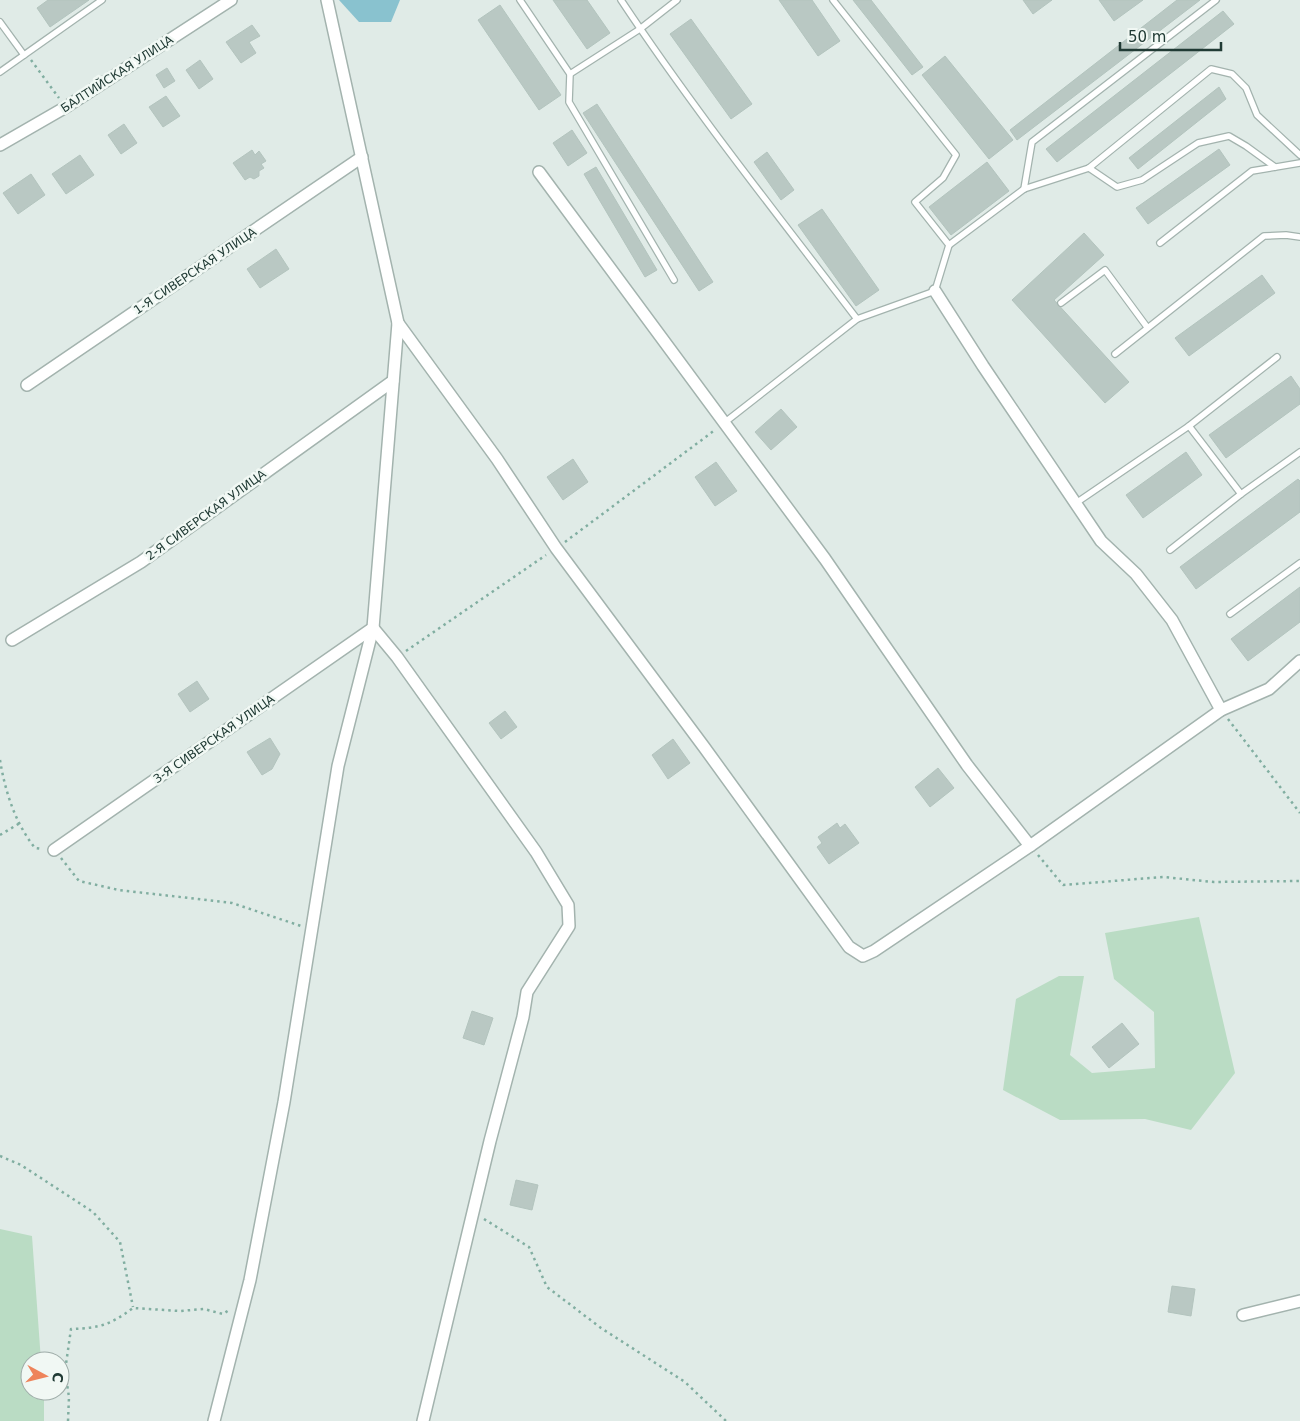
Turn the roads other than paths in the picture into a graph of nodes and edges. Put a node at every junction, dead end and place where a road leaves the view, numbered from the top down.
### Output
1 (102, 0) edge
2 (232, 0) edge
3 (327, 0) edge
4 (520, 0) edge
5 (622, 0) edge
6 (677, 0) edge
7 (832, 0) edge
8 (1216, 0) edge
9 (0, 22) edge
10 (640, 29) junction
11 (25, 54) junction
12 (0, 72) edge
13 (570, 74) junction
14 (0, 145) edge
15 (1300, 155) edge
16 (362, 157) junction
17 (1300, 163) edge
18 (1275, 167) junction
19 (1089, 168) junction
20 (539, 172) dead end
21 (1024, 189) junction
22 (1300, 237) edge
23 (1160, 243) dead end
24 (949, 245) junction
25 (674, 280) dead end
26 (935, 291) junction
27 (1062, 303) dead end
28 (857, 319) junction
29 (398, 323) junction
30 (1148, 327) junction
31 (1115, 354) dead end
32 (1277, 357) dead end
33 (393, 381) junction
34 (27, 385) dead end
35 (724, 423) junction
36 (1189, 426) junction
37 (1300, 452) edge
38 (1241, 494) junction
39 (1076, 503) junction
40 (1170, 550) dead end
41 (1300, 563) edge
42 (1230, 614) dead end
43 (374, 628) junction
44 (12, 640) dead end
45 (1300, 661) edge
46 (1221, 710) junction
47 (1030, 846) junction
48 (54, 850) road end
49 (1300, 1301) edge
50 (1243, 1315) dead end
51 (214, 1421) edge
52 (423, 1421) edge

1 - 11 lane
2 - 14 street, БАЛТИЙСКАЯ УЛИЦА
3 - 16 street
4 - 13 lane
5 - 10 lane
6 - 10 lane
7 - 24 lane
8 - 21 lane
9 - 11 lane
10 - 13 lane
10 - 28 lane
11 - 12 lane
13 - 25 lane
15 - 19 lane
16 - 29 street
16 - 34 street, 1-Я СИВЕРСКАЯ УЛИЦА
17 - 18 lane
18 - 19 lane
18 - 23 lane
19 - 21 lane
20 - 35 street
21 - 24 lane
22 - 30 lane
24 - 26 lane
26 - 28 lane
26 - 39 street
27 - 30 lane
28 - 35 lane
29 - 33 street
29 - 47 street
30 - 31 lane
32 - 36 lane
33 - 43 street
33 - 44 street, 2-Я СИВЕРСКАЯ УЛИЦА
35 - 47 street
36 - 38 lane
36 - 39 lane
37 - 38 lane
38 - 40 lane
39 - 46 street
41 - 42 lane
43 - 48 street, 3-Я СИВЕРСКАЯ УЛИЦА
43 - 51 street
43 - 52 street
45 - 46 street
46 - 47 street
49 - 50 street

